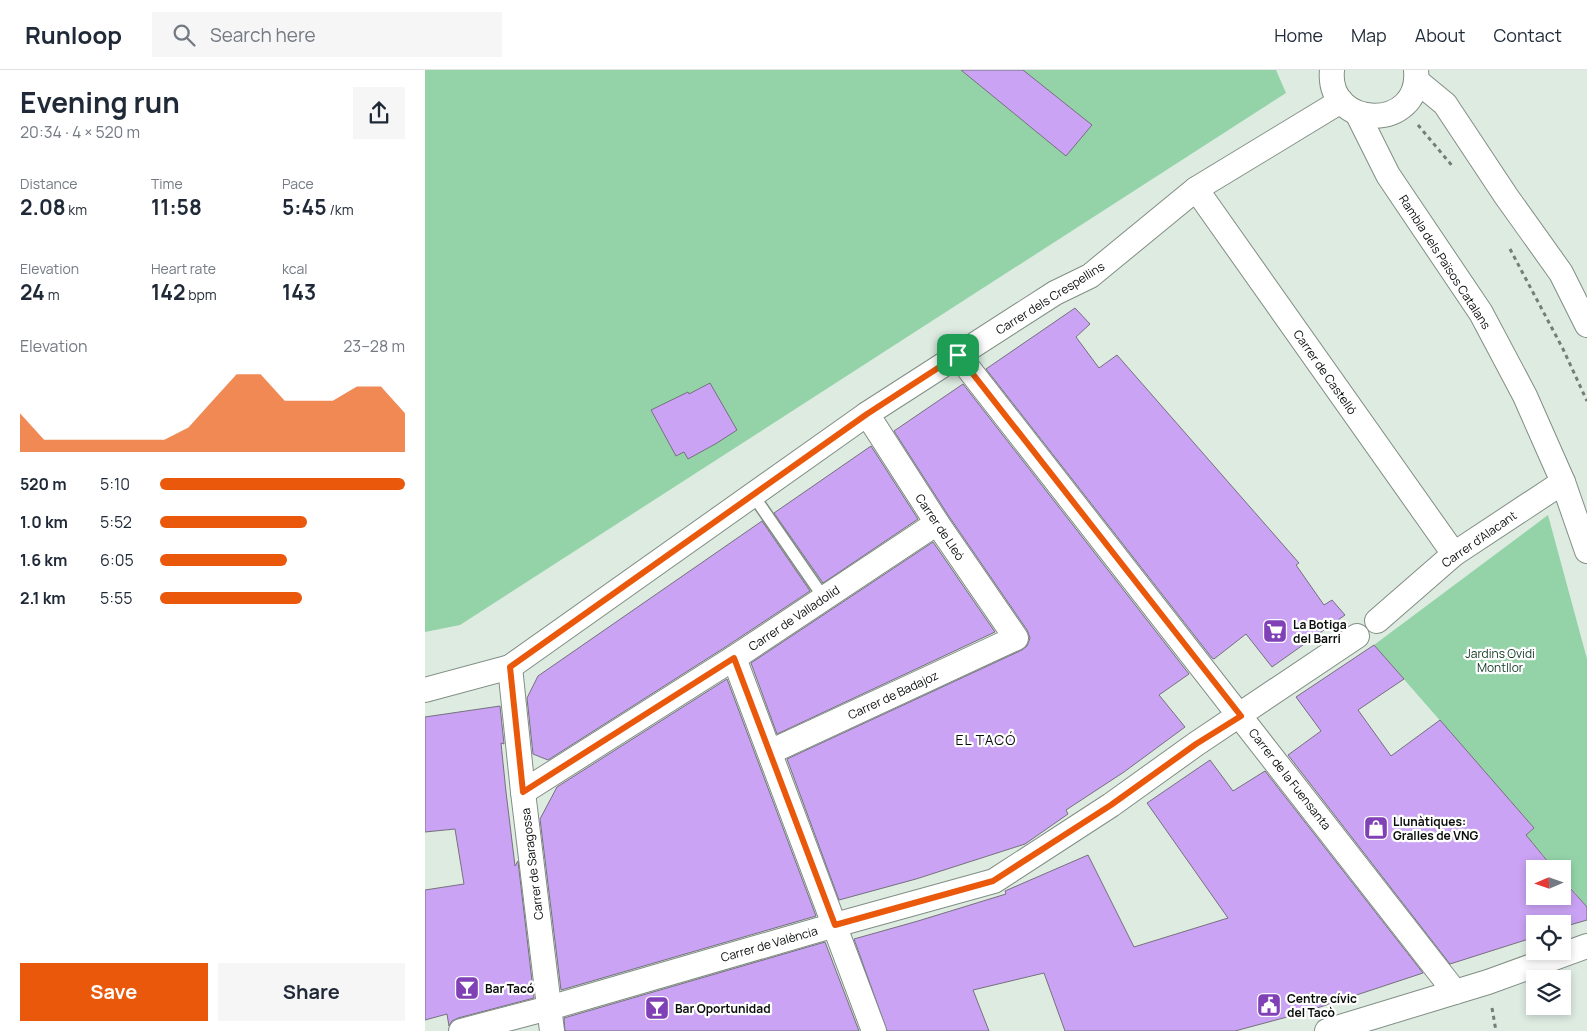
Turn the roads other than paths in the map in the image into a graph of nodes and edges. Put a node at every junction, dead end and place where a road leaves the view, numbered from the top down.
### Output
1 (1332, 70) edge
2 (1421, 74) edge
3 (1349, 107) junction
4 (1195, 189) junction
5 (1587, 325) edge
6 (958, 355) junction
7 (867, 414) junction
8 (1563, 482) junction
9 (753, 495) junction
10 (937, 523) junction
11 (1587, 550) edge
12 (1454, 554) junction
13 (824, 598) junction
14 (1377, 621) dead end
15 (1357, 636) dead end
16 (1016, 638) joint
17 (734, 658) junction
18 (510, 667) junction
19 (425, 690) edge
20 (1241, 716) junction
21 (770, 752) junction
22 (523, 792) junction
23 (835, 925) junction
24 (1587, 946) edge
25 (1587, 952) edge
26 (1455, 992) junction
27 (550, 1020) edge
28 (461, 1031) edge
29 (874, 1031) edge
30 (1327, 1031) edge
31 (1354, 1031) edge

1 - 3 street, Rambla dels Països Catalans
2 - 3 street
2 - 5 street
3 - 4 street, Carrer dels Crespellins
3 - 8 street, Rambla dels Països Catalans
4 - 6 street, Carrer dels Crespellins
4 - 12 street, Carrer de Castelló
6 - 7 street, Carrer dels Crespellins
6 - 20 street, Carrer de la Fuensanta
7 - 9 street, Carrer dels Crespellins
7 - 10 street, Carrer de Lleó
8 - 11 street, Rambla dels Països Catalans
8 - 12 street, Carrer d'Alacant
9 - 13 lane
9 - 18 street, Carrer dels Crespellins
10 - 13 street, Carrer de Valladolid
10 - 16 street, Carrer de Lleó
12 - 14 street, Carrer d'Alacant
13 - 17 street, Carrer de Valladolid
15 - 20 street
16 - 21 street, Carrer de Badajoz
17 - 21 street
17 - 22 street, Carrer de Valladolid
18 - 19 street, Carrer dels Crespellins
18 - 22 street, Carrer de Saragossa
20 - 23 street, Carrer de València
20 - 26 street, Carrer de la Fuensanta
21 - 23 street
22 - 27 street, Carrer de Saragossa
23 - 27 street, Carrer de València
23 - 29 street
24 - 26 street
25 - 31 lane
26 - 30 street
27 - 28 street, Carrer de València

